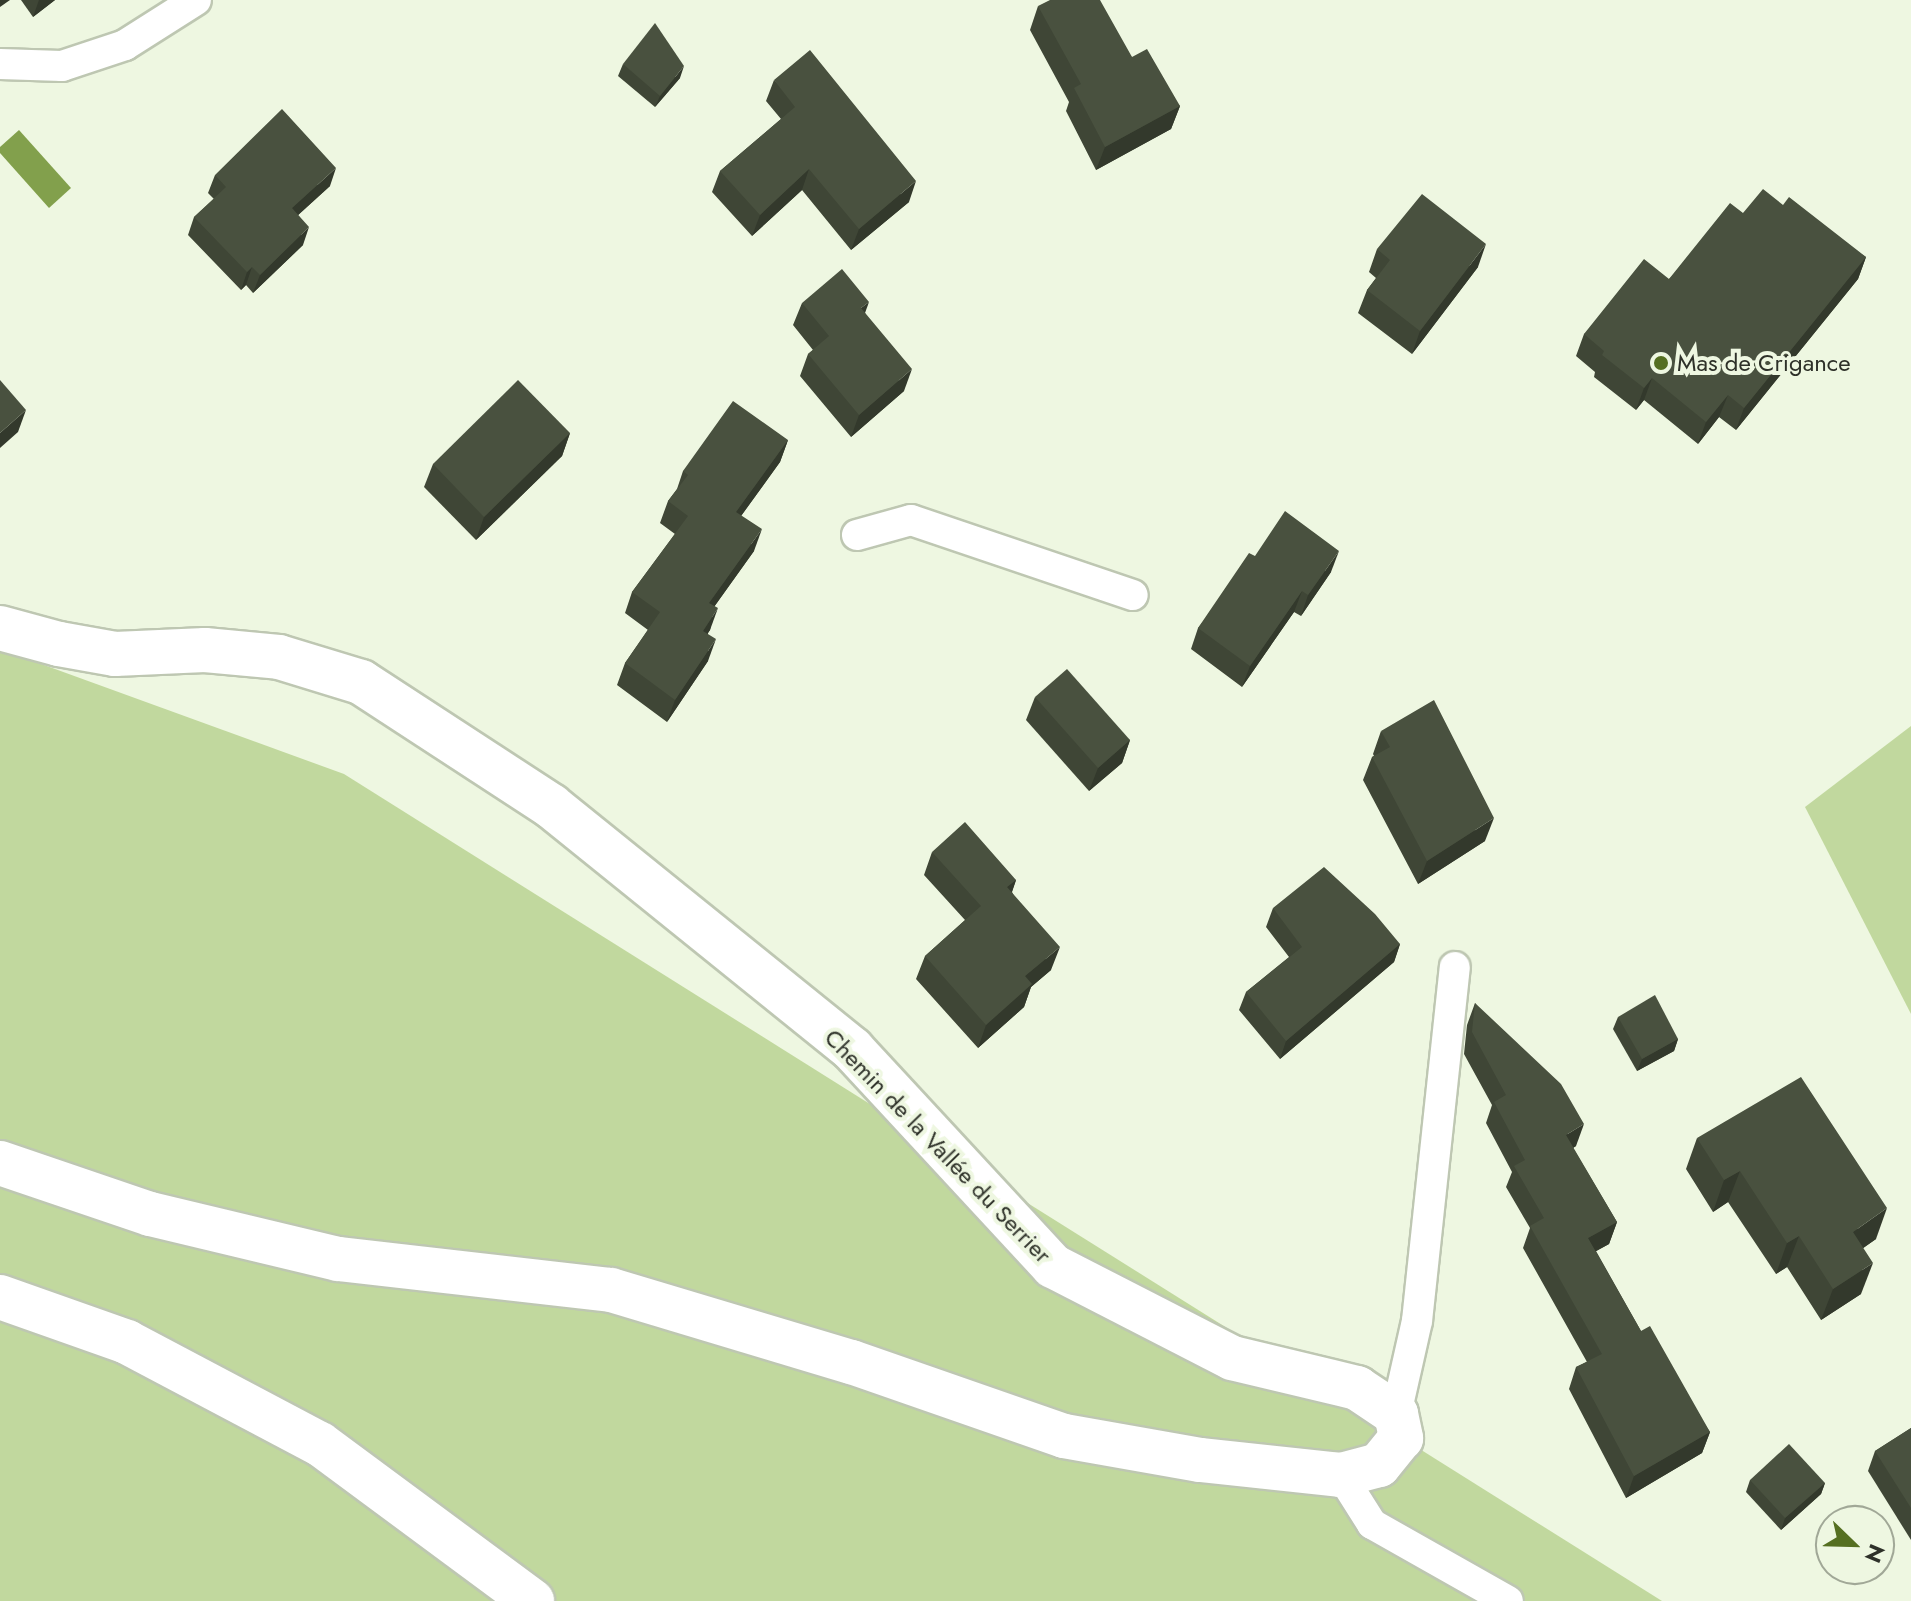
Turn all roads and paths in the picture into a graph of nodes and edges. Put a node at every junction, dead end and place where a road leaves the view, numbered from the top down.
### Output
1 (196, 0) edge
2 (0, 64) edge
3 (857, 535) dead end
4 (1133, 595) dead end
5 (0, 628) edge
6 (1455, 967) dead end
7 (0, 1163) edge
8 (0, 1297) edge
9 (1396, 1414) junction
10 (1341, 1475) junction
11 (532, 1601) edge
12 (1508, 1601) edge

1 - 2 lane
3 - 4 lane
5 - 9 street, Chemin de la Vallée du Serrier
6 - 9 lane
7 - 10 street
8 - 11 street
9 - 10 street
10 - 12 lane

